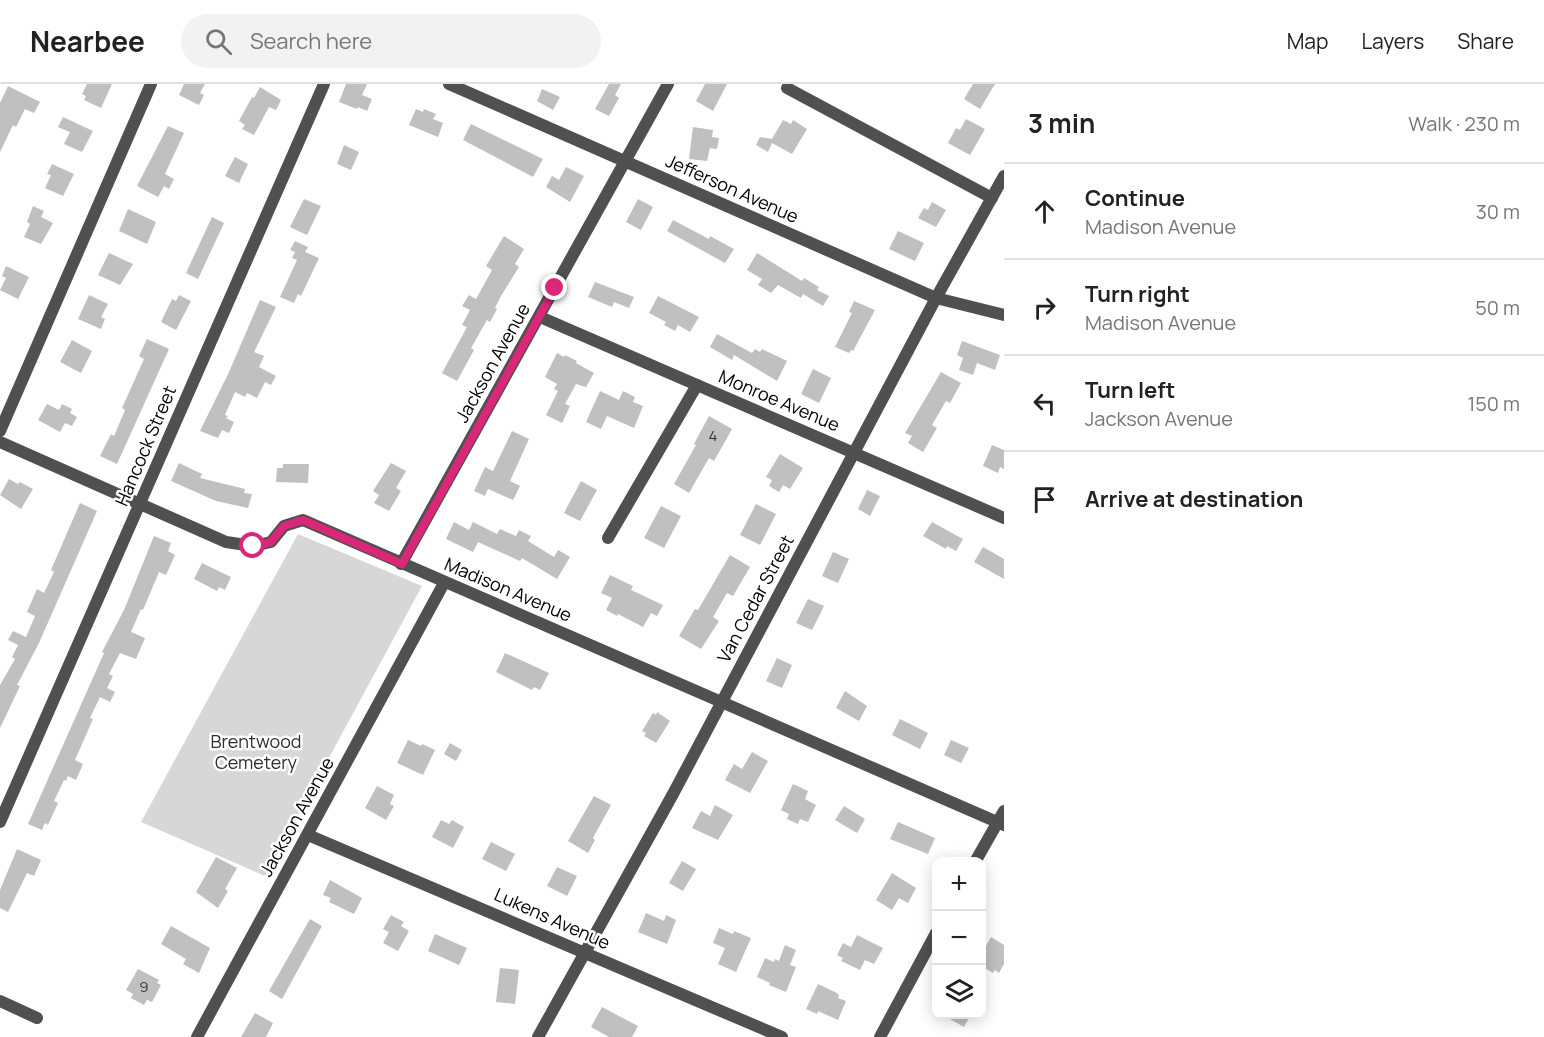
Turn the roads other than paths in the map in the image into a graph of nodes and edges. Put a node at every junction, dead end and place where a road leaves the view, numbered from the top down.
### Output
1 (151, 84) edge
2 (324, 84) edge
3 (668, 84) edge
4 (454, 85) edge
5 (787, 88) dead end
6 (624, 162) junction
7 (1004, 176) edge
8 (992, 198) junction
9 (936, 298) junction
10 (1004, 315) edge
11 (540, 317) junction
12 (697, 385) junction
13 (0, 430) edge
14 (0, 442) edge
15 (855, 453) junction
16 (140, 504) junction
17 (1004, 518) edge
18 (608, 538) dead end
19 (402, 564) junction
20 (444, 583) junction
21 (721, 702) junction
22 (1004, 811) edge
23 (0, 822) edge
24 (1000, 824) edge
25 (308, 835) junction
26 (978, 857) edge
27 (932, 940) edge
28 (584, 953) junction
29 (0, 1001) edge
30 (37, 1018) dead end
31 (197, 1037) edge
32 (538, 1037) edge
33 (782, 1037) edge
34 (880, 1037) edge

1 - 13 street
2 - 16 street, Hancock Street
3 - 6 street, Jackson Avenue
4 - 6 street, Jefferson Avenue
5 - 8 street
6 - 9 street, Jefferson Avenue
6 - 11 street, Jackson Avenue
7 - 8 street, Van Cedar Street
8 - 9 street, Van Cedar Street
9 - 10 street, Jefferson Avenue
9 - 15 street, Van Cedar Street
11 - 12 street, Monroe Avenue
11 - 19 street, Jackson Avenue
12 - 15 street, Monroe Avenue
12 - 18 street
14 - 16 street, Madison Avenue
15 - 17 street, Monroe Avenue
15 - 21 street, Van Cedar Street
16 - 19 street, Madison Avenue
16 - 23 street, Hancock Street
19 - 20 street, Madison Avenue
20 - 21 street, Madison Avenue
20 - 25 street, Jackson Avenue
21 - 24 street, Madison Avenue
21 - 28 street, Van Cedar Street
22 - 24 street
24 - 26 street
25 - 28 street, Lukens Avenue
25 - 31 street, Jackson Avenue
27 - 34 street
28 - 32 street, Van Cedar Street
28 - 33 street, Lukens Avenue
29 - 30 street

